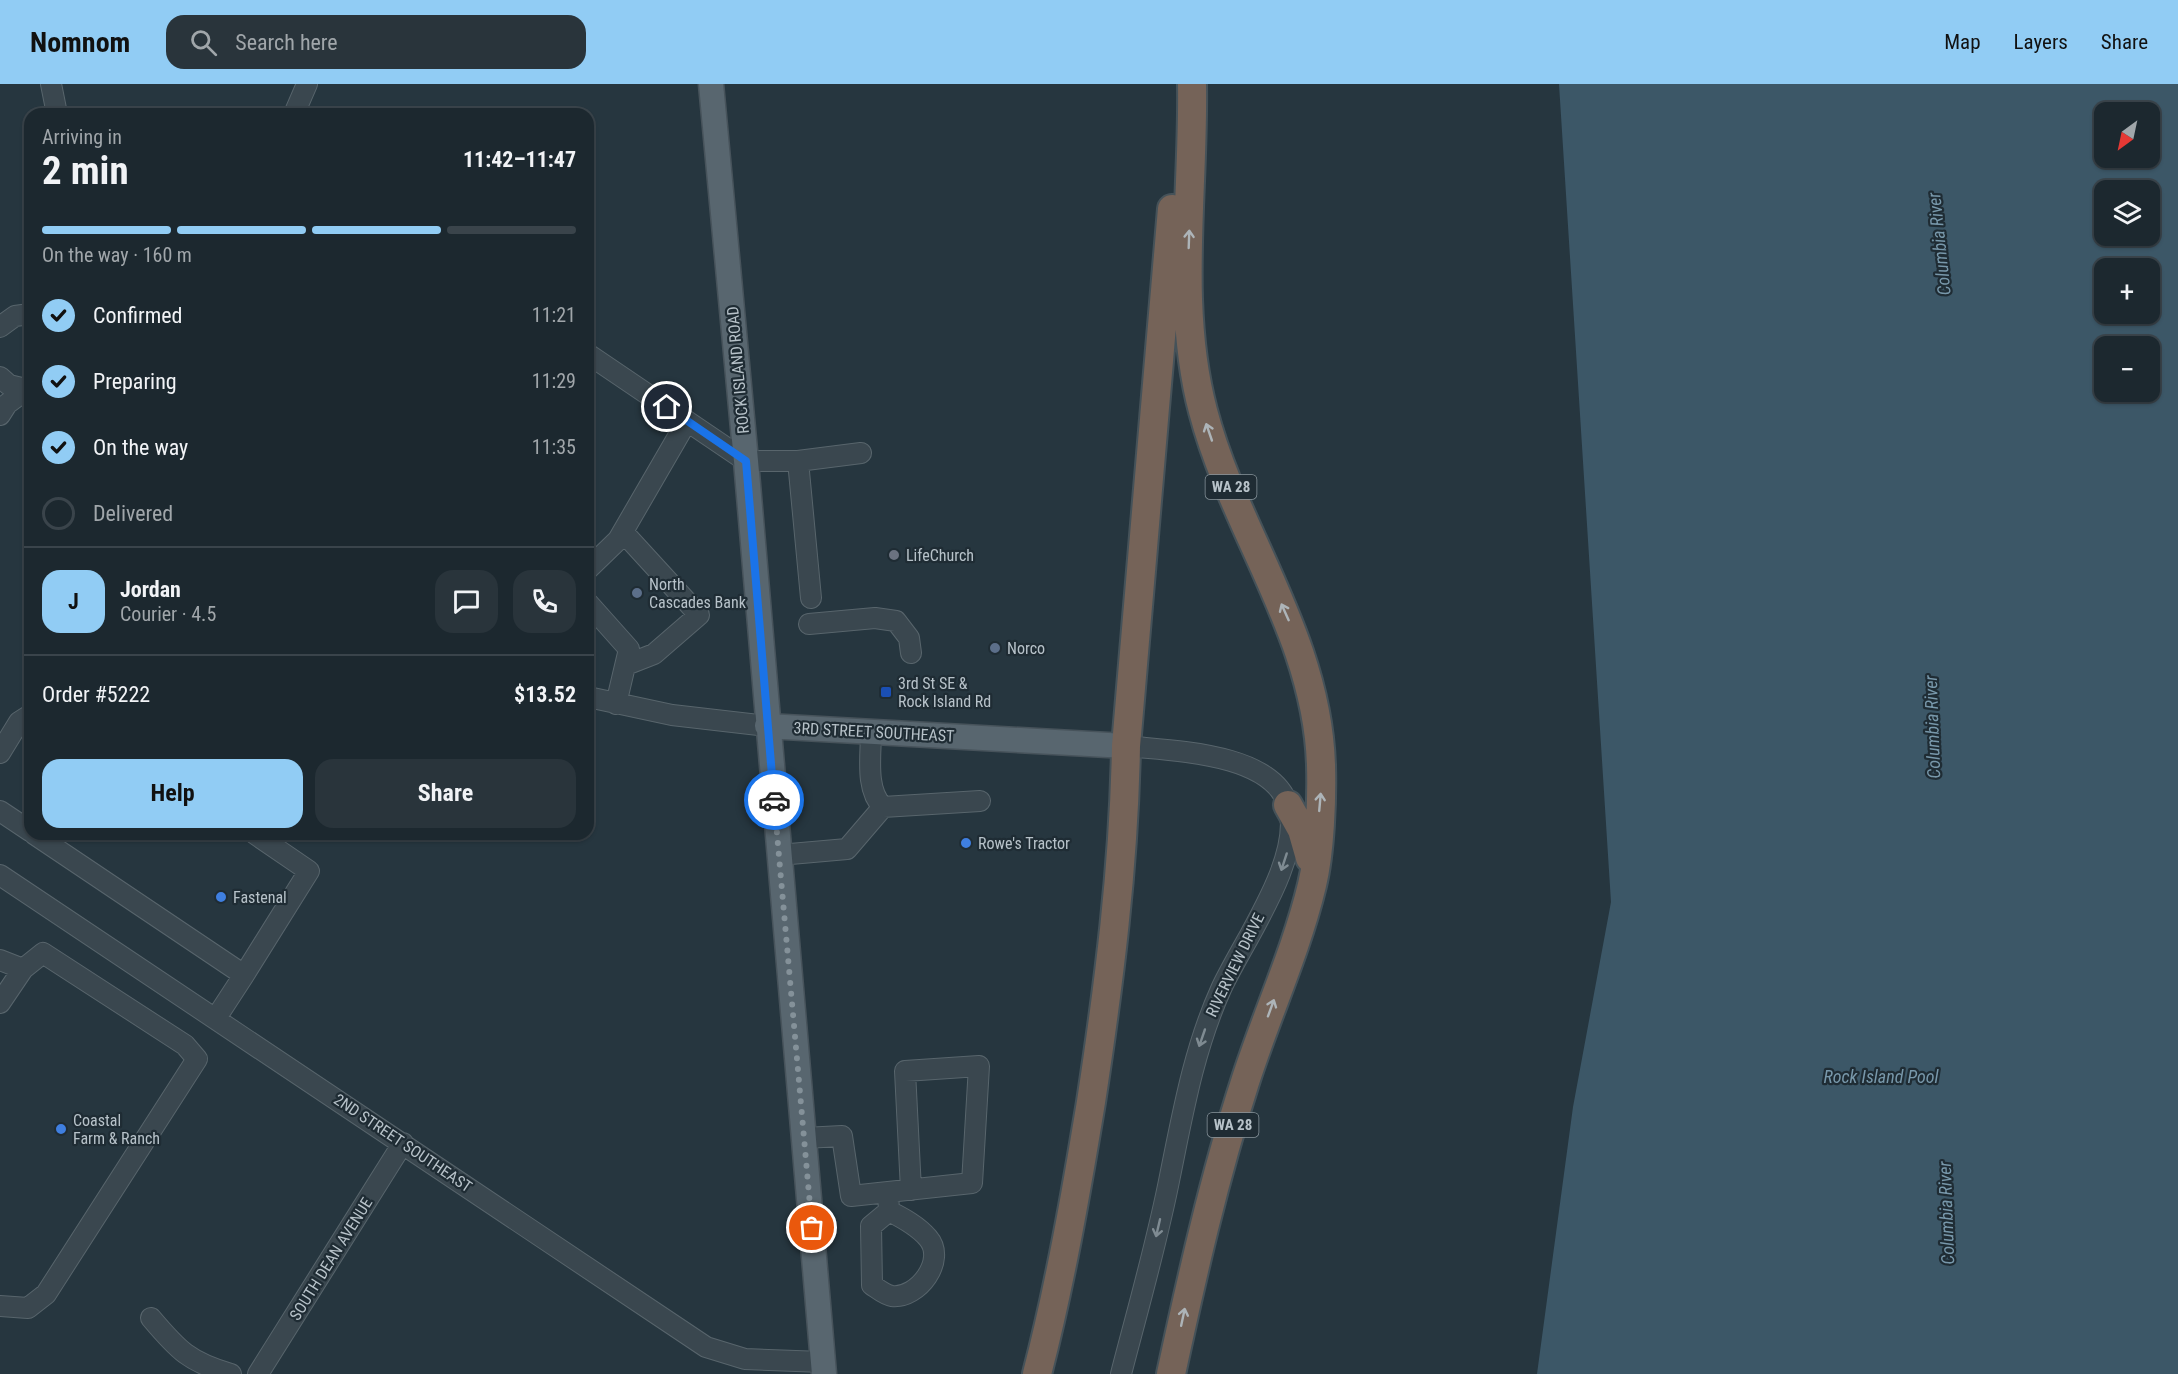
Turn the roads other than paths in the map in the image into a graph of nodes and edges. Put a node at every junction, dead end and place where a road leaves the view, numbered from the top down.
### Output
1 (51, 84) edge
2 (307, 84) edge
3 (711, 84) edge
4 (1181, 84) edge
5 (1192, 84) edge
6 (56, 108) edge
7 (297, 108) edge
8 (594, 358) edge
9 (0, 377) edge
10 (24, 389) edge
11 (24, 393) edge
12 (0, 415) edge
13 (687, 421) junction
14 (861, 453) dead end
15 (746, 461) junction
16 (798, 461) junction
17 (623, 532) junction
18 (594, 563) edge
19 (811, 598) dead end
20 (594, 610) edge
21 (809, 624) dead end
22 (911, 653) dead end
23 (626, 665) junction
24 (594, 698) edge
25 (616, 704) junction
26 (24, 718) edge
27 (767, 726) junction
28 (871, 732) junction
29 (1126, 746) junction
30 (0, 753) edge
31 (980, 801) dead end
32 (1288, 805) junction
33 (883, 807) junction
34 (0, 811) edge
35 (24, 827) edge
36 (43, 840) edge
37 (264, 840) edge
38 (779, 855) junction
39 (0, 875) edge
40 (1313, 881) junction
41 (0, 960) edge
42 (23, 969) junction
43 (244, 975) junction
44 (0, 1003) edge
45 (216, 1018) junction
46 (804, 1138) junction
47 (403, 1143) junction
48 (911, 1190) junction
49 (0, 1306) edge
50 (151, 1318) dead end
51 (824, 1368) edge
52 (231, 1374) edge
53 (258, 1374) edge
54 (1036, 1374) edge
55 (1121, 1374) edge
56 (1171, 1374) edge

1 - 6 street
2 - 7 street
3 - 15 main road, ROCK ISLAND ROAD
4 - 29 highway
40 -> 5 highway, WA 28
8 - 13 street
9 - 10 street
11 - 12 street
13 - 15 street
13 - 17 street
14 - 16 street
15 - 16 street
15 - 27 main road, ROCK ISLAND ROAD
16 - 19 street
17 - 18 street
17 - 23 street
20 - 23 street
21 - 22 street
23 - 25 street
24 - 25 street, 3RD STREET SOUTHEAST
25 - 27 street, 3RD STREET SOUTHEAST
26 - 30 street
27 - 28 main road, 3RD STREET SOUTHEAST
27 - 38 main road, ROCK ISLAND ROAD
28 - 29 main road, 3RD STREET SOUTHEAST
28 - 33 street
29 - 32 street
29 - 54 highway
31 - 33 street
32 - 40 highway
32 -> 55 street, RIVERVIEW DRIVE
33 - 38 street
34 - 35 street
36 - 43 street
37 - 43 street
38 - 46 main road, ROCK ISLAND ROAD
39 - 45 street, 2ND STREET SOUTHEAST
56 -> 40 highway, WA 28
41 - 42 street
42 - 44 street
42 - 49 street
43 - 45 street
45 - 47 street, 2ND STREET SOUTHEAST
46 - 48 street
46 - 51 main road, ROCK ISLAND ROAD
47 - 51 street, 2ND STREET SOUTHEAST
47 - 53 street, SOUTH DEAN AVENUE
48 - 48 street
50 - 52 street

